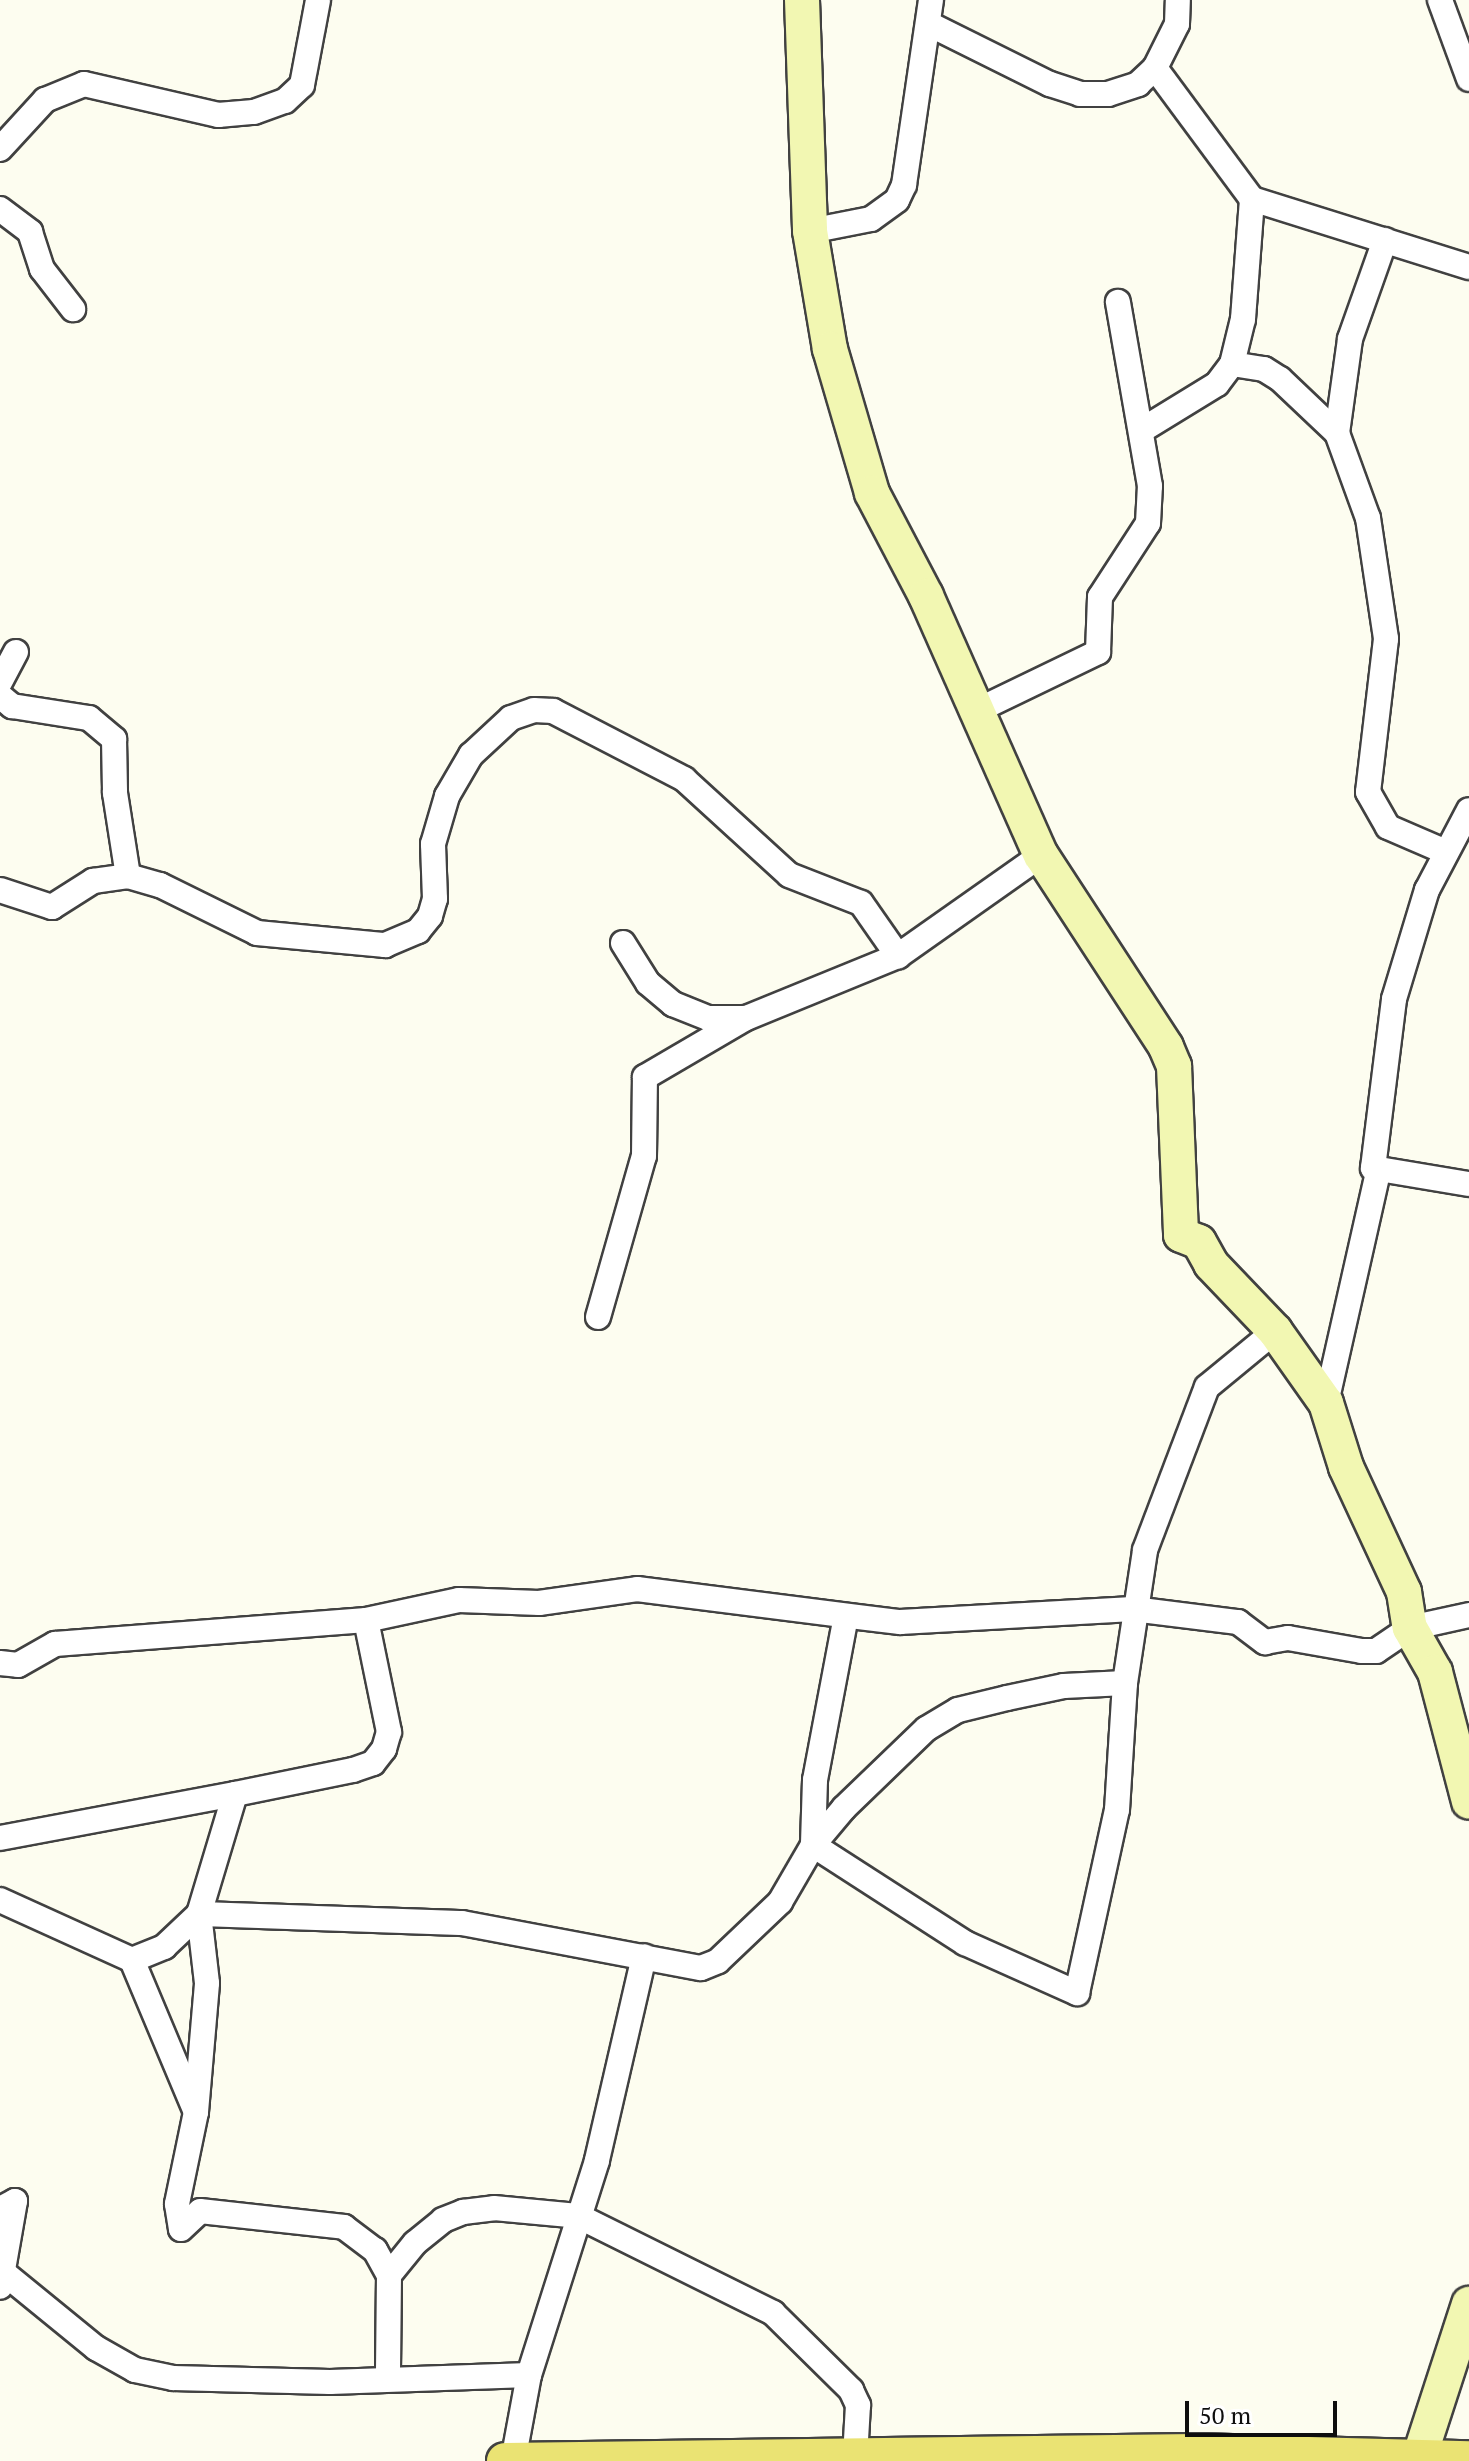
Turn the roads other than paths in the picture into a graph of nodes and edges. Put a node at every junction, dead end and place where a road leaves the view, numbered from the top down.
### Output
1 (318, 0) edge
2 (802, 0) edge
3 (931, 0) edge
4 (1178, 0) edge
5 (1440, 0) edge
6 (931, 25) junction
7 (1155, 68) junction
8 (1469, 79) edge
9 (0, 149) edge
10 (1252, 199) junction
11 (0, 209) edge
12 (810, 231) junction
13 (1385, 240) junction
14 (1469, 267) edge
15 (1118, 302) dead end
16 (73, 309) dead end
17 (1232, 364) junction
18 (1142, 430) junction
19 (1337, 433) junction
20 (16, 652) dead end
21 (0, 682) edge
22 (0, 696) edge
23 (974, 712) junction
24 (1469, 810) edge
25 (1446, 852) junction
26 (1041, 855) junction
27 (128, 876) junction
28 (0, 890) edge
29 (623, 943) dead end
30 (898, 956) junction
31 (746, 1018) junction
32 (1373, 1168) junction
33 (1469, 1184) edge
34 (598, 1317) dead end
35 (1275, 1331) junction
36 (1326, 1403) junction
37 (1133, 1609) junction
38 (1469, 1615) edge
39 (846, 1616) junction
40 (366, 1620) junction
41 (1410, 1628) junction
42 (0, 1663) edge
43 (1125, 1683) junction
44 (235, 1794) junction
45 (1469, 1802) edge
46 (0, 1838) edge
47 (813, 1845) junction
48 (0, 1900) edge
49 (199, 1914) junction
50 (644, 1956) junction
51 (132, 1960) junction
52 (196, 2112) junction
53 (0, 2209) edge
54 (578, 2216) junction
55 (389, 2275) junction
56 (2, 2280) edge
57 (1469, 2304) edge
58 (529, 2375) junction
59 (388, 2379) junction
60 (855, 2457) junction
61 (1418, 2458) edge
62 (1469, 2459) edge
63 (505, 2461) edge
64 (513, 2461) edge

1 - 9 street
2 - 12 street
3 - 6 street
4 - 7 street
5 - 8 street
6 - 7 street
6 - 12 street
7 - 10 street
10 - 13 street
10 - 17 street
11 - 16 street
12 - 23 street
13 - 14 street
13 - 19 street
15 - 18 street
17 - 18 street
17 - 19 street
18 - 23 street
19 - 25 street
20 - 21 street
22 - 27 street
23 - 26 street
24 - 25 street
25 - 32 street
26 - 30 street
26 - 35 street
27 - 28 street
27 - 30 street
29 - 31 street
30 - 31 street
31 - 34 street
32 - 33 street
32 - 36 street
35 - 36 street
35 - 37 street
36 - 41 street
37 - 39 street
37 - 41 street
37 - 43 street
38 - 41 street
39 - 40 street
39 - 47 street
40 - 42 street
40 - 44 street
41 - 45 street
43 - 47 street
43 - 47 street
44 - 46 street
44 - 49 street
47 - 50 street
48 - 51 street
49 - 50 street
49 - 51 street
49 - 52 street
50 - 54 street
51 - 52 street
52 - 55 street
53 - 56 street
54 - 55 street
54 - 58 street
54 - 60 street
55 - 59 street
56 - 59 street
57 - 61 street
58 - 59 street
58 - 64 street
60 - 61 main road
60 - 64 main road
61 - 62 main road
63 - 64 main road

